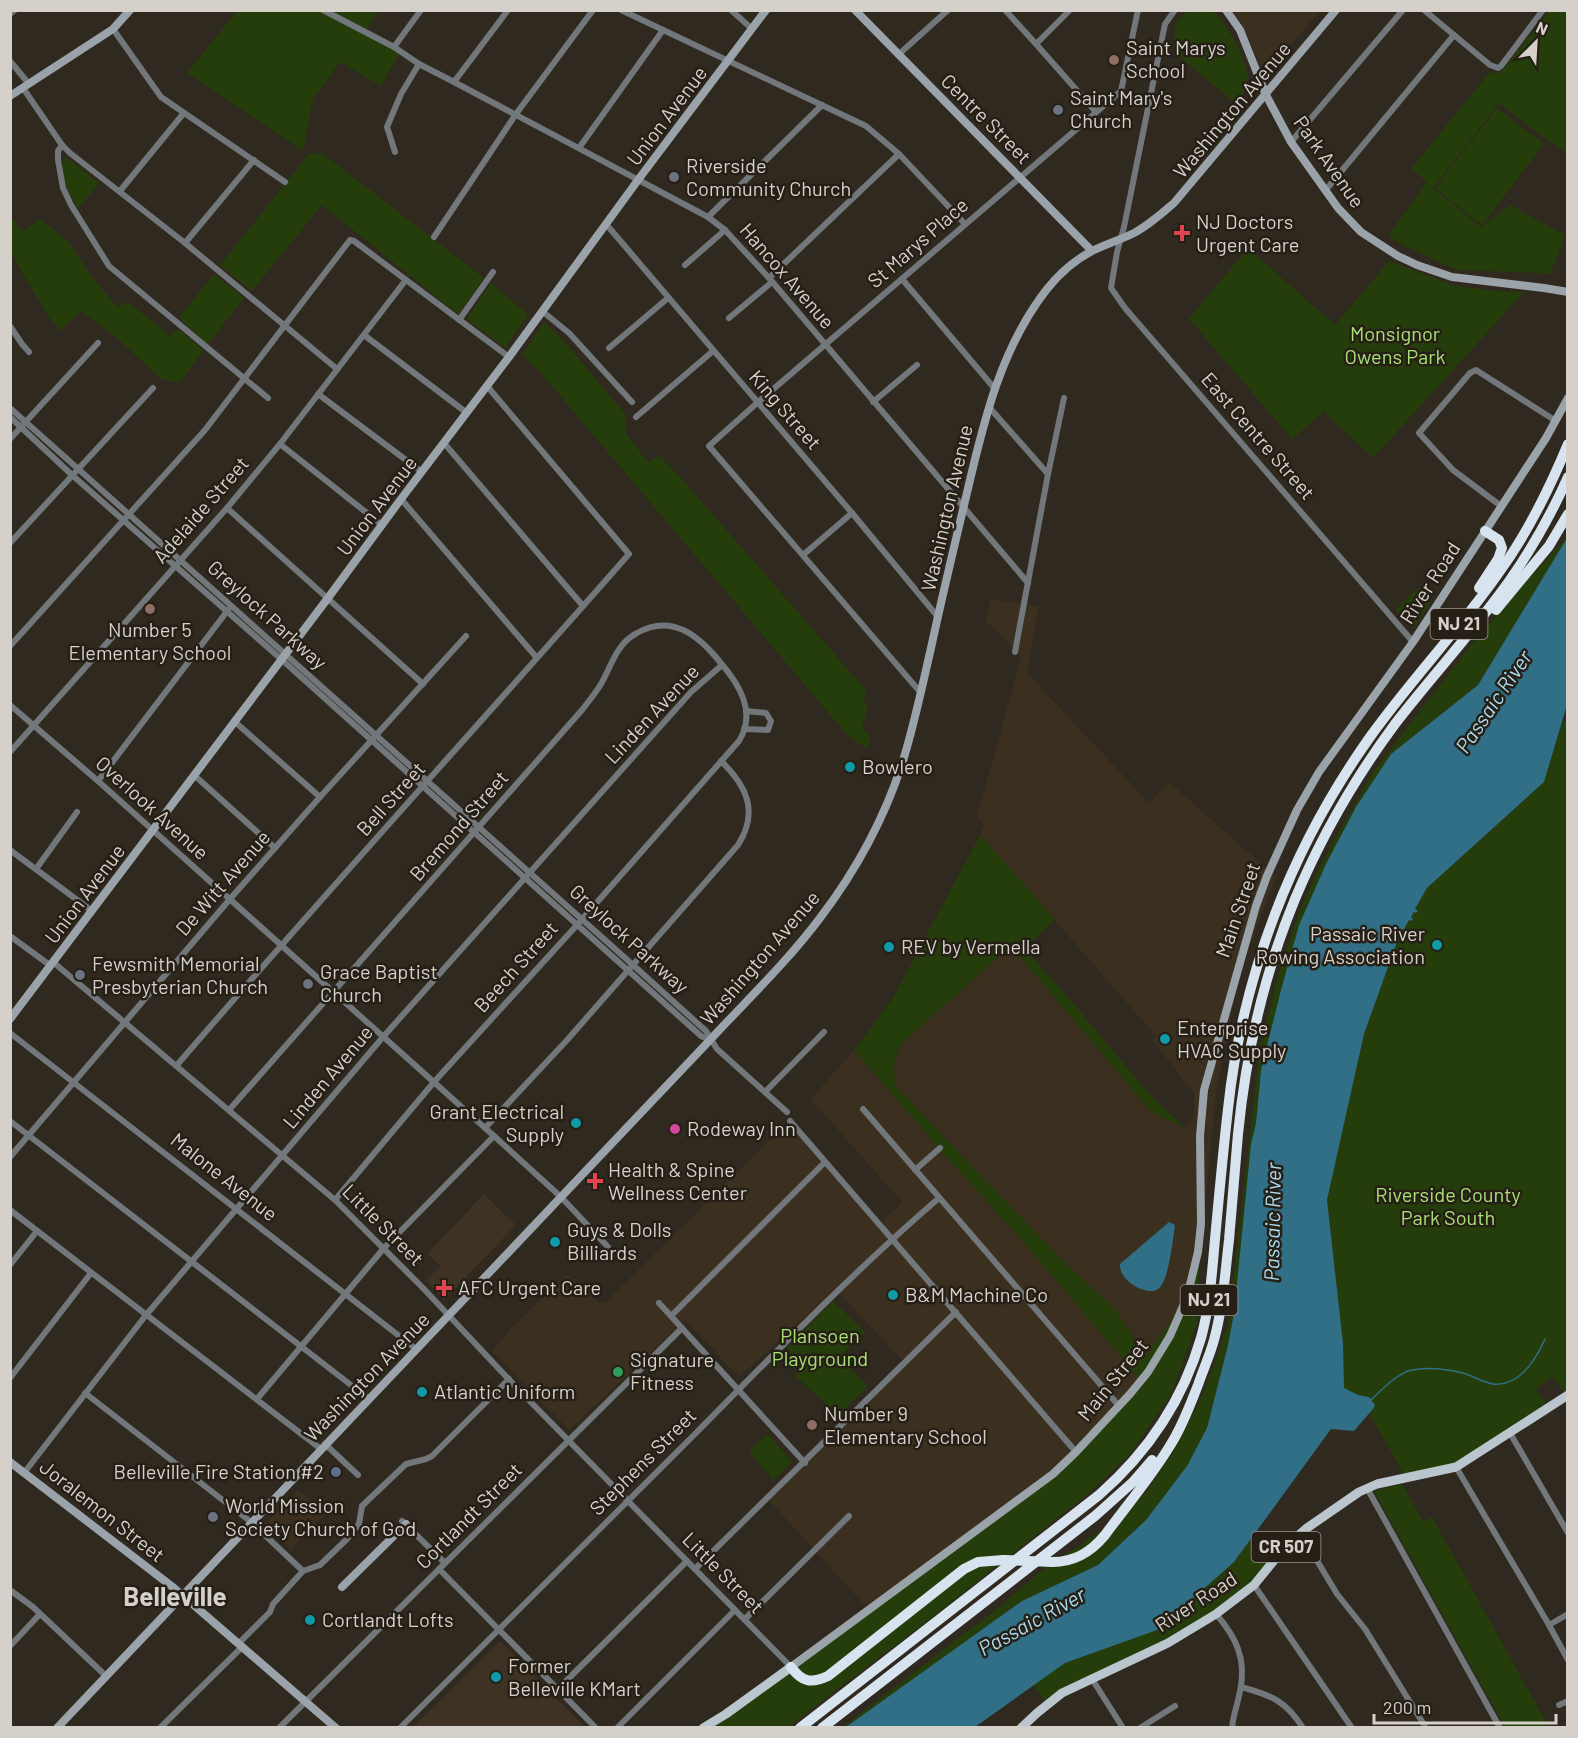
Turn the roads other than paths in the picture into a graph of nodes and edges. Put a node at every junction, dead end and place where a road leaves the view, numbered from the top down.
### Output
1 (15, 10) edge
2 (130, 10) edge
3 (323, 10) edge
4 (421, 10) edge
5 (508, 10) edge
6 (593, 10) edge
7 (621, 10) edge
8 (731, 10) edge
9 (766, 10) edge
10 (855, 10) edge
11 (948, 10) edge
12 (1005, 10) edge
13 (1070, 10) edge
14 (1138, 10) edge
15 (1175, 10) edge
16 (1226, 10) edge
17 (1336, 10) edge
18 (1404, 10) edge
19 (1424, 10) edge
20 (1544, 10) edge
21 (1434, 13) edge
22 (10, 14) edge
23 (113, 29) junction
24 (752, 29) junction
25 (663, 30) junction
26 (1454, 35) junction
27 (1036, 44) junction
28 (394, 47) junction
29 (898, 55) junction
30 (10, 61) edge
31 (729, 61) junction
32 (419, 64) junction
33 (454, 82) junction
34 (26, 86) junction
35 (1266, 95) junction
36 (10, 96) edge
37 (822, 105) junction
38 (1096, 112) junction
39 (183, 114) junction
40 (516, 114) junction
41 (1292, 142) junction
42 (62, 145) junction
43 (579, 148) junction
44 (395, 152) dead end
45 (899, 154) junction
46 (254, 160) junction
47 (1020, 177) junction
48 (638, 180) junction
49 (285, 182) dead end
50 (1326, 191) junction
51 (120, 192) junction
52 (708, 217) junction
53 (606, 224) junction
54 (965, 224) junction
55 (725, 230) junction
56 (434, 237) dead end
57 (1120, 239) junction
58 (185, 243) junction
59 (1092, 251) junction
60 (685, 265) dead end
61 (493, 272) dead end
62 (902, 279) junction
63 (405, 280) junction
64 (770, 280) junction
65 (1568, 292) edge
66 (668, 298) junction
67 (542, 311) junction
68 (729, 318) dead end
69 (459, 320) junction
70 (10, 326) edge
71 (284, 326) junction
72 (364, 335) junction
73 (98, 343) dead end
74 (825, 345) junction
75 (609, 348) dead end
76 (713, 351) junction
77 (29, 352) dead end
78 (509, 357) junction
79 (917, 365) dead end
80 (337, 369) junction
81 (244, 378) junction
82 (487, 386) junction
83 (153, 388) dead end
84 (995, 389) junction
85 (318, 394) junction
86 (268, 398) dead end
87 (1065, 398) dead end
88 (1568, 398) edge
89 (632, 402) dead end
90 (873, 402) junction
91 (757, 403) junction
92 (989, 407) junction
93 (10, 408) edge
94 (467, 413) junction
95 (10, 417) edge
96 (636, 417) dead end
97 (27, 421) junction
98 (1556, 421) junction
99 (21, 427) junction
100 (10, 439) edge
101 (280, 444) junction
102 (444, 444) junction
103 (1568, 444) edge
104 (78, 467) junction
105 (422, 472) junction
106 (1048, 474) junction
107 (72, 475) junction
108 (1568, 477) edge
109 (401, 499) junction
110 (1501, 507) junction
111 (227, 508) junction
112 (963, 508) junction
113 (130, 513) junction
114 (852, 513) junction
115 (1568, 514) edge
116 (124, 520) junction
117 (382, 525) junction
118 (1485, 531) junction
119 (10, 543) edge
120 (803, 555) junction
121 (181, 560) junction
122 (175, 566) junction
123 (1028, 583) junction
124 (328, 598) junction
125 (232, 606) junction
126 (583, 606) junction
127 (227, 612) junction
128 (938, 617) junction
129 (466, 636) dead end
130 (1467, 636) junction
131 (1413, 642) junction
132 (10, 646) edge
133 (1015, 652) dead end
134 (283, 657) junction
135 (537, 658) junction
136 (723, 664) junction
137 (423, 684) junction
138 (1410, 684) junction
139 (921, 693) junction
140 (10, 705) edge
141 (746, 711) junction
142 (234, 722) junction
143 (33, 725) junction
144 (744, 729) junction
145 (376, 735) junction
146 (370, 741) junction
147 (10, 752) edge
148 (722, 761) junction
149 (194, 775) junction
150 (1313, 781) joint
151 (98, 782) junction
152 (428, 782) junction
153 (423, 788) junction
154 (320, 797) junction
155 (76, 812) dead end
156 (480, 828) junction
157 (153, 831) junction
158 (474, 834) junction
159 (275, 848) junction
160 (10, 850) edge
161 (36, 869) junction
162 (530, 873) junction
163 (524, 879) junction
164 (230, 899) junction
165 (92, 911) junction
166 (579, 922) junction
167 (10, 936) edge
168 (280, 945) junction
169 (52, 964) junction
170 (631, 968) junction
171 (333, 993) junction
172 (10, 1018) edge
173 (125, 1022) junction
174 (824, 1032) dead end
175 (10, 1033) edge
176 (383, 1037) junction
177 (710, 1040) junction
178 (177, 1065) junction
179 (74, 1082) junction
180 (434, 1082) junction
181 (765, 1092) junction
182 (863, 1109) dead end
183 (229, 1110) junction
184 (787, 1112) dead end
185 (10, 1120) edge
186 (790, 1121) dead end
187 (485, 1128) junction
188 (29, 1135) junction
189 (494, 1136) junction
190 (940, 1148) dead end
191 (283, 1155) junction
192 (10, 1157) edge
193 (825, 1162) junction
194 (915, 1170) junction
195 (561, 1197) junction
196 (939, 1198) junction
197 (334, 1200) junction
198 (237, 1209) junction
199 (10, 1210) edge
200 (36, 1231) junction
201 (892, 1238) junction
202 (608, 1247) dead end
203 (384, 1248) junction
204 (192, 1261) junction
205 (10, 1264) edge
206 (91, 1273) junction
207 (346, 1293) junction
208 (659, 1303) dead end
209 (956, 1312) junction
210 (449, 1315) junction
211 (146, 1316) junction
212 (670, 1316) junction
213 (682, 1328) junction
214 (301, 1346) junction
215 (416, 1349) junction
216 (10, 1378) edge
217 (509, 1379) junction
218 (1197, 1386) junction
219 (738, 1390) junction
220 (85, 1393) junction
221 (1567, 1398) edge
222 (257, 1399) junction
223 (369, 1399) junction
224 (1119, 1406) junction
225 (1510, 1433) junction
226 (569, 1441) junction
227 (323, 1447) junction
228 (1076, 1452) junction
229 (10, 1462) edge
230 (805, 1463) junction
231 (1456, 1467) junction
232 (24, 1473) junction
233 (358, 1475) dead end
234 (1367, 1488) junction
235 (628, 1501) junction
236 (849, 1516) dead end
237 (251, 1522) junction
238 (404, 1522) joint
239 (1568, 1533) edge
240 (1301, 1534) junction
241 (687, 1561) junction
242 (445, 1563) junction
243 (439, 1569) junction
244 (695, 1569) junction
245 (303, 1571) junction
246 (1254, 1585) junction
247 (342, 1587) dead end
248 (10, 1590) edge
249 (182, 1596) junction
250 (735, 1610) junction
251 (40, 1614) junction
252 (1216, 1614) junction
253 (1568, 1614) edge
254 (745, 1619) junction
255 (1549, 1625) junction
256 (499, 1630) junction
257 (241, 1645) junction
258 (10, 1646) edge
259 (1568, 1660) edge
260 (791, 1667) junction
261 (106, 1676) junction
262 (1092, 1679) junction
263 (1241, 1687) junction
264 (558, 1689) junction
265 (306, 1701) junction
266 (1568, 1701) edge
267 (1559, 1705) dead end
268 (1175, 1706) dead end
269 (1026, 1726) edge
270 (57, 1728) edge
271 (160, 1728) edge
272 (279, 1728) edge
273 (336, 1728) edge
274 (400, 1728) edge
275 (596, 1728) edge
276 (617, 1728) edge
277 (703, 1728) edge
278 (799, 1728) edge
279 (822, 1728) edge
280 (1124, 1728) edge
281 (1140, 1728) edge
282 (1232, 1728) edge
283 (1303, 1728) edge
284 (1352, 1728) edge
285 (1426, 1728) edge
286 (1500, 1728) edge

1 - 22 street
2 - 23 street
3 - 28 street, Hancox Avenue
4 - 28 street
5 - 33 street
6 - 40 street
7 - 25 street
8 - 24 street
9 - 24 street, Union Avenue
10 - 29 street, Centre Street
11 - 29 street
12 - 27 street
13 - 27 street
14 - 38 street, St Marys Place
15 - 57 street, East Centre Street
16 - 35 street, Park Avenue
17 - 35 street, Washington Avenue
18 - 41 street
19 - 21 street
20 - 26 street
21 - 26 street
23 - 34 street
23 - 39 street
24 - 31 street, Union Avenue
25 - 31 street
25 - 43 street
26 - 50 street
27 - 38 street
28 - 32 street, Hancox Avenue
29 - 47 street, Centre Street
30 - 34 street
31 - 37 street
31 - 48 street, Union Avenue
32 - 33 street, Hancox Avenue
32 - 44 street
33 - 40 street, Hancox Avenue
34 - 36 street
34 - 42 street
35 - 41 street, Park Avenue
35 - 57 street, Washington Avenue
37 - 45 street
37 - 52 street
38 - 47 street, St Marys Place
39 - 46 street
39 - 51 street
40 - 43 street, Hancox Avenue
40 - 56 street
41 - 50 street, Park Avenue
42 - 51 street
42 - 81 street
43 - 48 street, Hancox Avenue
45 - 54 street
45 - 64 street
46 - 49 street
46 - 58 street
47 - 54 street, St Marys Place
47 - 59 street, Centre Street
48 - 52 street, Hancox Avenue
48 - 53 street, Union Avenue
50 - 65 street, Park Avenue
51 - 58 street
52 - 55 street, Hancox Avenue
53 - 66 street, King Street
53 - 67 street, Union Avenue
54 - 62 street, St Marys Place
55 - 60 street
55 - 64 street, Hancox Avenue
57 - 59 street, Washington Avenue
57 - 131 street, East Centre Street
58 - 71 street
59 - 84 street, Washington Avenue
61 - 69 street
62 - 74 street, St Marys Place
62 - 84 street
63 - 69 street
63 - 71 street
63 - 72 street, Adelaide Street
64 - 68 street
64 - 74 street, Hancox Avenue
66 - 75 street
66 - 76 street, King Street
67 - 78 street, Union Avenue
67 - 89 street
69 - 78 street
70 - 77 street
71 - 80 street
71 - 81 street
72 - 80 street, Adelaide Street
72 - 94 street
73 - 97 street
74 - 90 street, Hancox Avenue
74 - 91 street, St Marys Place
76 - 91 street, King Street
76 - 96 street
78 - 82 street, Union Avenue
79 - 90 street
80 - 85 street, Adelaide Street
81 - 86 street
81 - 113 street
82 - 94 street, Union Avenue
82 - 126 street, Bell Street
83 - 104 street
84 - 92 street, Washington Avenue
85 - 101 street, Adelaide Street
85 - 105 street
87 - 106 street
88 - 98 street, River Road
90 - 112 street, Hancox Avenue
91 - 114 street, King Street
91 - 120 street, St Marys Place
92 - 106 street
92 - 112 street, Washington Avenue
93 - 97 street, Greylock Parkway
94 - 102 street, Union Avenue
95 - 99 street, Greylock Parkway
97 - 99 street
97 - 104 street, Greylock Parkway
98 - 110 street, River Road
98 - 110 street
99 - 100 street
99 - 107 street, Greylock Parkway
101 - 111 street, Adelaide Street
101 - 117 street
102 - 105 street, Union Avenue
102 - 126 street
103 - 138 highway, NJ 21
104 - 107 street
104 - 113 street, Greylock Parkway
105 - 109 street, Union Avenue
106 - 123 street
107 - 116 street, Greylock Parkway
107 - 119 street
108 - 130 highway, NJ 21
109 - 117 street, Union Avenue
109 - 135 street
110 - 118 street, River Road
111 - 121 street, Adelaide Street
111 - 124 street
112 - 123 street, Hancox Avenue
112 - 128 street, Washington Avenue
113 - 116 street
113 - 121 street, Greylock Parkway
114 - 120 street
114 - 128 street, King Street
115 - 130 highway
116 - 122 street, Greylock Parkway
116 - 132 street
117 - 124 street, Union Avenue
118 - 131 street, River Road
118 - 138 highway
120 - 139 street
121 - 122 street, Adelaide Street
121 - 125 street, Greylock Parkway
122 - 127 street, Greylock Parkway
122 - 143 street, Adelaide Street
123 - 133 street
124 - 134 street, Union Avenue
124 - 137 street
125 - 127 street
125 - 134 street, Greylock Parkway
126 - 135 street, Bell Street
127 - 134 street, Greylock Parkway
127 - 151 street
128 - 139 street, Washington Avenue
129 - 137 street, De Witt Avenue
130 - 218 highway, NJ 21
131 - 150 street, River Road
134 - 142 street, Union Avenue
134 - 145 street, Greylock Parkway
134 - 146 street, Greylock Parkway
135 - 152 street, Bell Street
136 - 141 street, Beech Street
136 - 156 street, Bremond Street
136 - 162 street, Linden Avenue
137 - 145 street, De Witt Avenue
138 - 278 highway, NJ 21
139 - 177 street, Washington Avenue
140 - 143 street, Overlook Avenue
141 - 144 street, Beech Street
141 - 144 street
142 - 149 street, Union Avenue
142 - 154 street
143 - 147 street, Adelaide Street
143 - 151 street, Overlook Avenue
144 - 148 street, Beech Street
145 - 146 street, De Witt Avenue
145 - 152 street, Greylock Parkway
146 - 153 street, Greylock Parkway
146 - 154 street, De Witt Avenue
148 - 166 street, Beech Street
148 - 170 street
149 - 157 street, Union Avenue
149 - 159 street
150 - 224 street, Main Street
151 - 157 street, Overlook Avenue
152 - 153 street, Bell Street
152 - 156 street, Greylock Parkway
153 - 158 street, Greylock Parkway
153 - 168 street, Bell Street
154 - 159 street, De Witt Avenue
155 - 161 street
156 - 158 street, Bremond Street
156 - 162 street, Greylock Parkway
157 - 164 street, Overlook Avenue
157 - 165 street, Union Avenue
158 - 163 street, Greylock Parkway
158 - 171 street, Bremond Street
159 - 164 street, De Witt Avenue
160 - 161 street
161 - 165 street
162 - 163 street, Linden Avenue
162 - 166 street, Greylock Parkway
163 - 166 street, Greylock Parkway
163 - 176 street, Linden Avenue
164 - 168 street, Overlook Avenue
164 - 173 street, De Witt Avenue
165 - 169 street, Union Avenue
166 - 170 street, Greylock Parkway
166 - 180 street, Beech Street
167 - 169 street, Little Street
168 - 171 street, Overlook Avenue
168 - 178 street, Bell Street
169 - 172 street, Union Avenue
169 - 173 street, Little Street
170 - 177 street, Greylock Parkway
170 - 187 street
171 - 176 street, Overlook Avenue
171 - 183 street, Bremond Street
173 - 178 street, Little Street
173 - 179 street, De Witt Avenue
174 - 181 street
175 - 179 street, Malone Avenue
176 - 180 street, Overlook Avenue
176 - 191 street, Linden Avenue
177 - 181 street, Greylock Parkway
177 - 195 street, Washington Avenue
178 - 183 street, Little Street
179 - 188 street, De Witt Avenue
179 - 198 street, Malone Avenue
180 - 187 street, Overlook Avenue
180 - 197 street, Beech Street
181 - 184 street, Greylock Parkway
182 - 194 street
183 - 191 street, Little Street
185 - 188 street
186 - 193 street
187 - 189 street, Overlook Avenue
188 - 192 street, De Witt Avenue
188 - 204 street
189 - 195 street
189 - 203 street
190 - 194 street
191 - 197 street, Little Street
191 - 198 street, Linden Avenue
193 - 201 street
193 - 212 street
194 - 196 street
195 - 202 street
195 - 210 street, Washington Avenue
196 - 201 street, Stephens Street
196 - 224 street
197 - 203 street, Little Street
198 - 204 street, Linden Avenue
198 - 207 street, Malone Avenue
199 - 200 street
200 - 205 street
200 - 206 street
201 - 209 street
201 - 219 street, Stephens Street
203 - 207 street
203 - 210 street, Little Street
204 - 211 street, Linden Avenue
204 - 214 street
206 - 211 street
206 - 216 street
207 - 214 street
207 - 215 street, Malone Avenue
208 - 212 street
209 - 228 street
209 - 230 street
210 - 215 street, Washington Avenue
210 - 217 street, Little Street
211 - 220 street, Linden Avenue
211 - 222 street
212 - 213 street
213 - 219 street
213 - 226 street, Cortlandt Street
214 - 222 street
214 - 223 street
215 - 223 street, Washington Avenue
217 - 226 street, Little Street
217 - 245 street
218 - 260 highway, bridge
218 - 279 highway, NJ 21
219 - 230 street
219 - 235 street, Stephens Street
220 - 232 street, Linden Avenue
220 - 237 street
221 - 225 main road, River Road / CR 507
222 - 227 street
223 - 227 street, Washington Avenue
224 - 228 street, Main Street
225 - 231 main road, River Road / CR 507
225 - 239 street
226 - 235 street, Little Street
226 - 242 street, Cortlandt Street
227 - 233 street
227 - 237 street, Washington Avenue
228 - 260 street, Main Street
229 - 232 street, Joralemon Street
230 - 244 street
231 - 234 main road, River Road / CR 507
231 - 255 street
232 - 249 street, Joralemon Street
234 - 240 main road, River Road / CR 507
234 - 286 street
235 - 241 street, Little Street
235 - 256 street, Stephens Street
236 - 254 street
237 - 245 street
237 - 249 street, Washington Avenue
238 - 242 street
238 - 247 street
240 - 246 main road, River Road / CR 507
240 - 285 street
241 - 244 street, Little Street
241 - 264 street
242 - 243 street, Cortlandt Street
243 - 256 street
243 - 265 street, Cortlandt Street
244 - 250 street, Little Street
245 - 257 street
246 - 252 main road, River Road / CR 507
246 - 284 street
248 - 251 street
249 - 257 street, Joralemon Street
249 - 261 street, Washington Avenue
250 - 254 street, Little Street
250 - 276 street
251 - 258 street
251 - 261 street
252 - 262 main road, River Road / CR 507
252 - 263 street
253 - 255 street
254 - 260 street, Little Street
255 - 259 street
256 - 264 street
256 - 274 street, Stephens Street
257 - 265 street, Joralemon Street
257 - 271 street
260 - 277 main road, Main Street
261 - 270 street, Washington Avenue
262 - 269 main road, River Road / CR 507
262 - 280 street
263 - 282 street
263 - 283 street
264 - 275 street
265 - 272 street, Cortlandt Street
265 - 273 street, Joralemon Street
266 - 267 street
268 - 281 street

